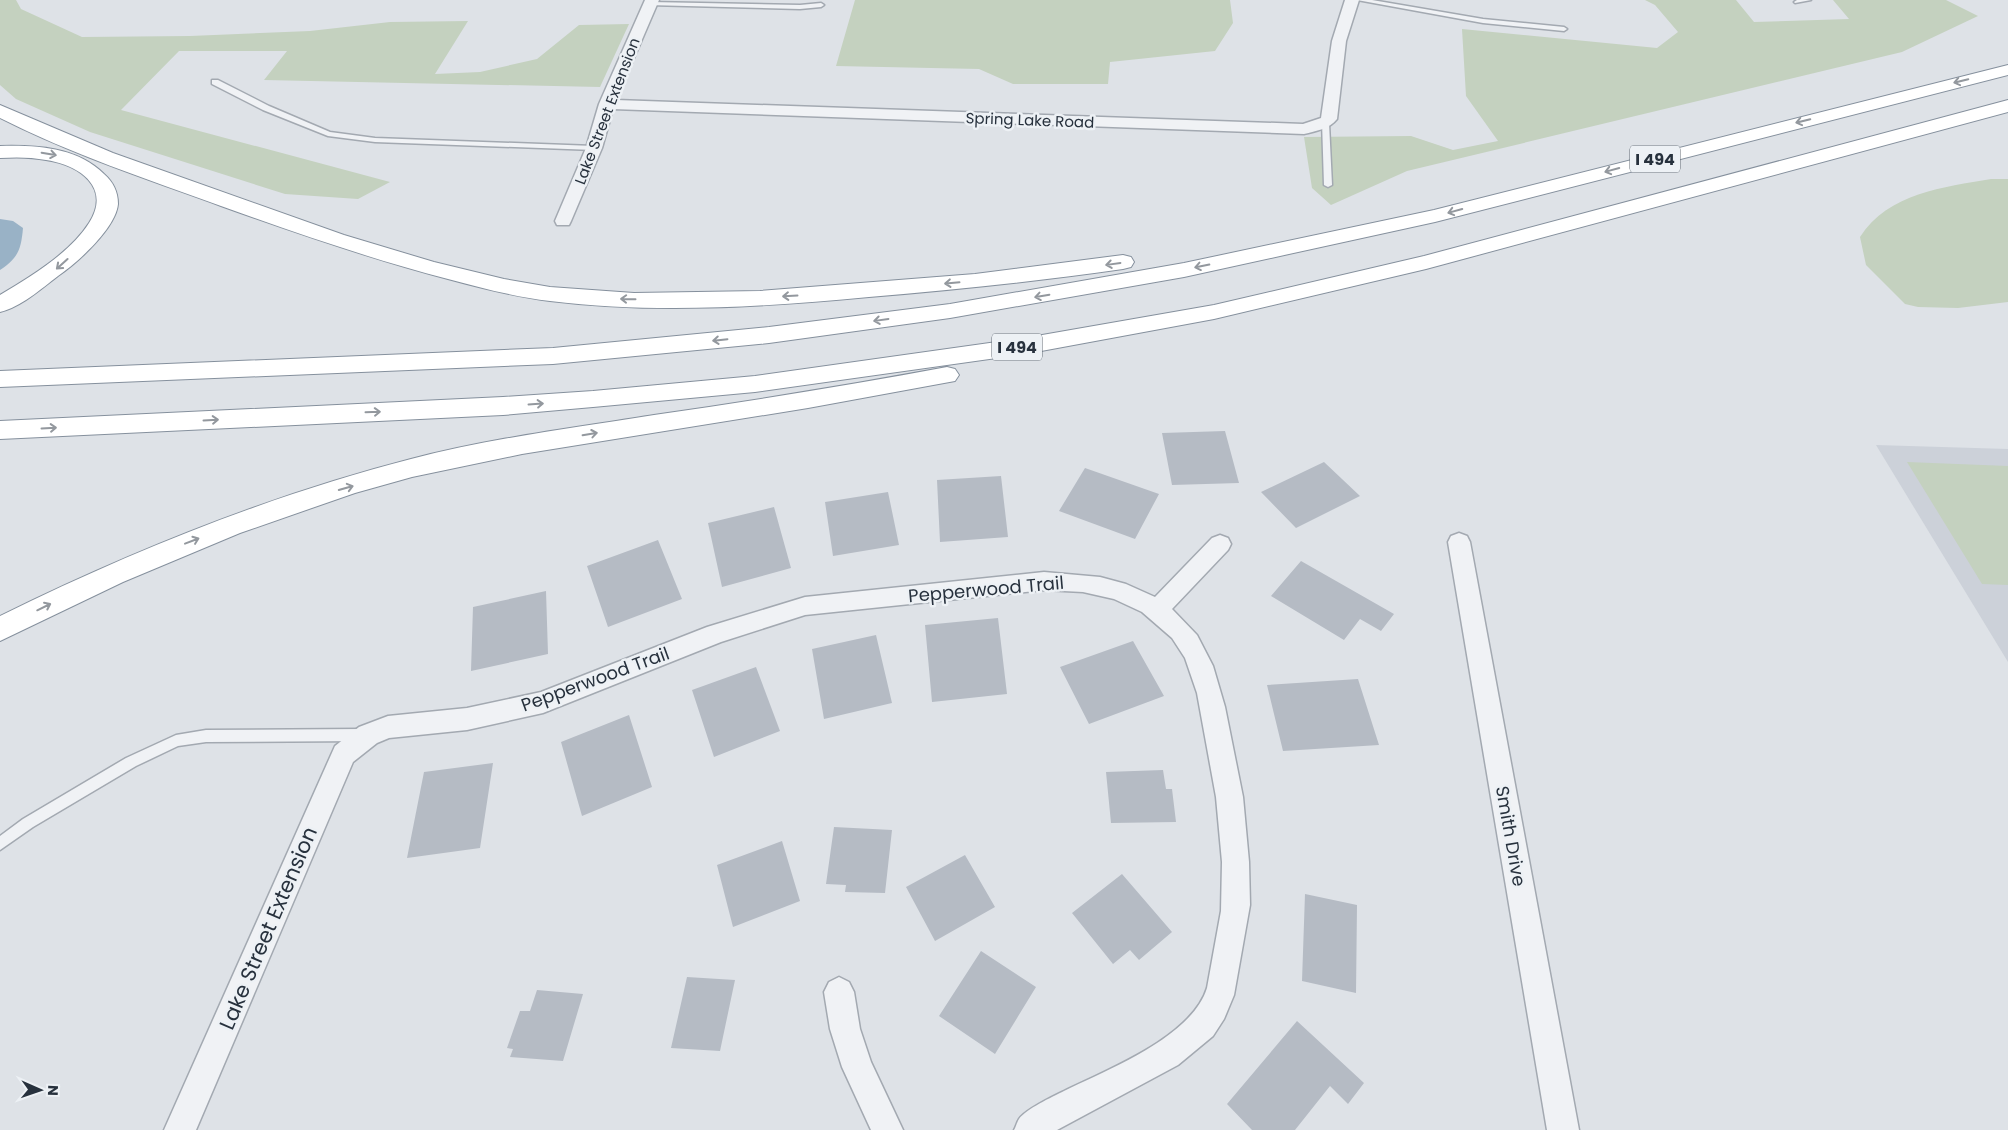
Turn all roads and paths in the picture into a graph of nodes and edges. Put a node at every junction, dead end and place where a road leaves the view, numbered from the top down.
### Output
1 (1352, 0) edge
2 (1360, 0) edge
3 (1808, 0) edge
4 (651, 2) edge
5 (1796, 2) dead end
6 (821, 5) dead end
7 (1564, 29) dead end
8 (2008, 70) edge
9 (215, 82) dead end
10 (607, 104) junction
11 (2008, 106) edge
12 (0, 111) edge
13 (1325, 123) junction
14 (594, 148) junction
15 (0, 152) edge
16 (1328, 185) dead end
17 (563, 221) dead end
18 (1301, 245) junction
19 (0, 305) edge
20 (1202, 314) junction
21 (0, 378) edge
22 (0, 430) edge
23 (1459, 542) dead end
24 (1220, 544) dead end
25 (1156, 611) junction
26 (0, 628) edge
27 (368, 735) junction
28 (0, 844) edge
29 (839, 992) dead end
30 (180, 1130) edge
31 (887, 1130) edge
32 (1030, 1130) edge
33 (1563, 1130) edge

1 - 13 street
2 - 7 lane
3 - 5 lane
4 - 6 lane
4 - 10 street, Lake Street Extension
8 -> 18 highway, I 494
9 - 14 lane
10 - 13 street, Spring Lake Road
10 - 14 street, Lake Street Extension
11 - 20 highway, I 494
18 -> 12 highway
13 - 16 lane
14 - 17 street, Lake Street Extension
15 -> 19 highway
18 -> 21 highway, I 494
22 -> 20 highway, I 494
26 -> 20 highway
23 - 33 street, Smith Drive
24 - 25 street
25 - 27 street, Pepperwood Trail
25 - 32 street, Pepperwood Trail
27 - 28 lane
27 - 30 street, Lake Street Extension
29 - 31 street

